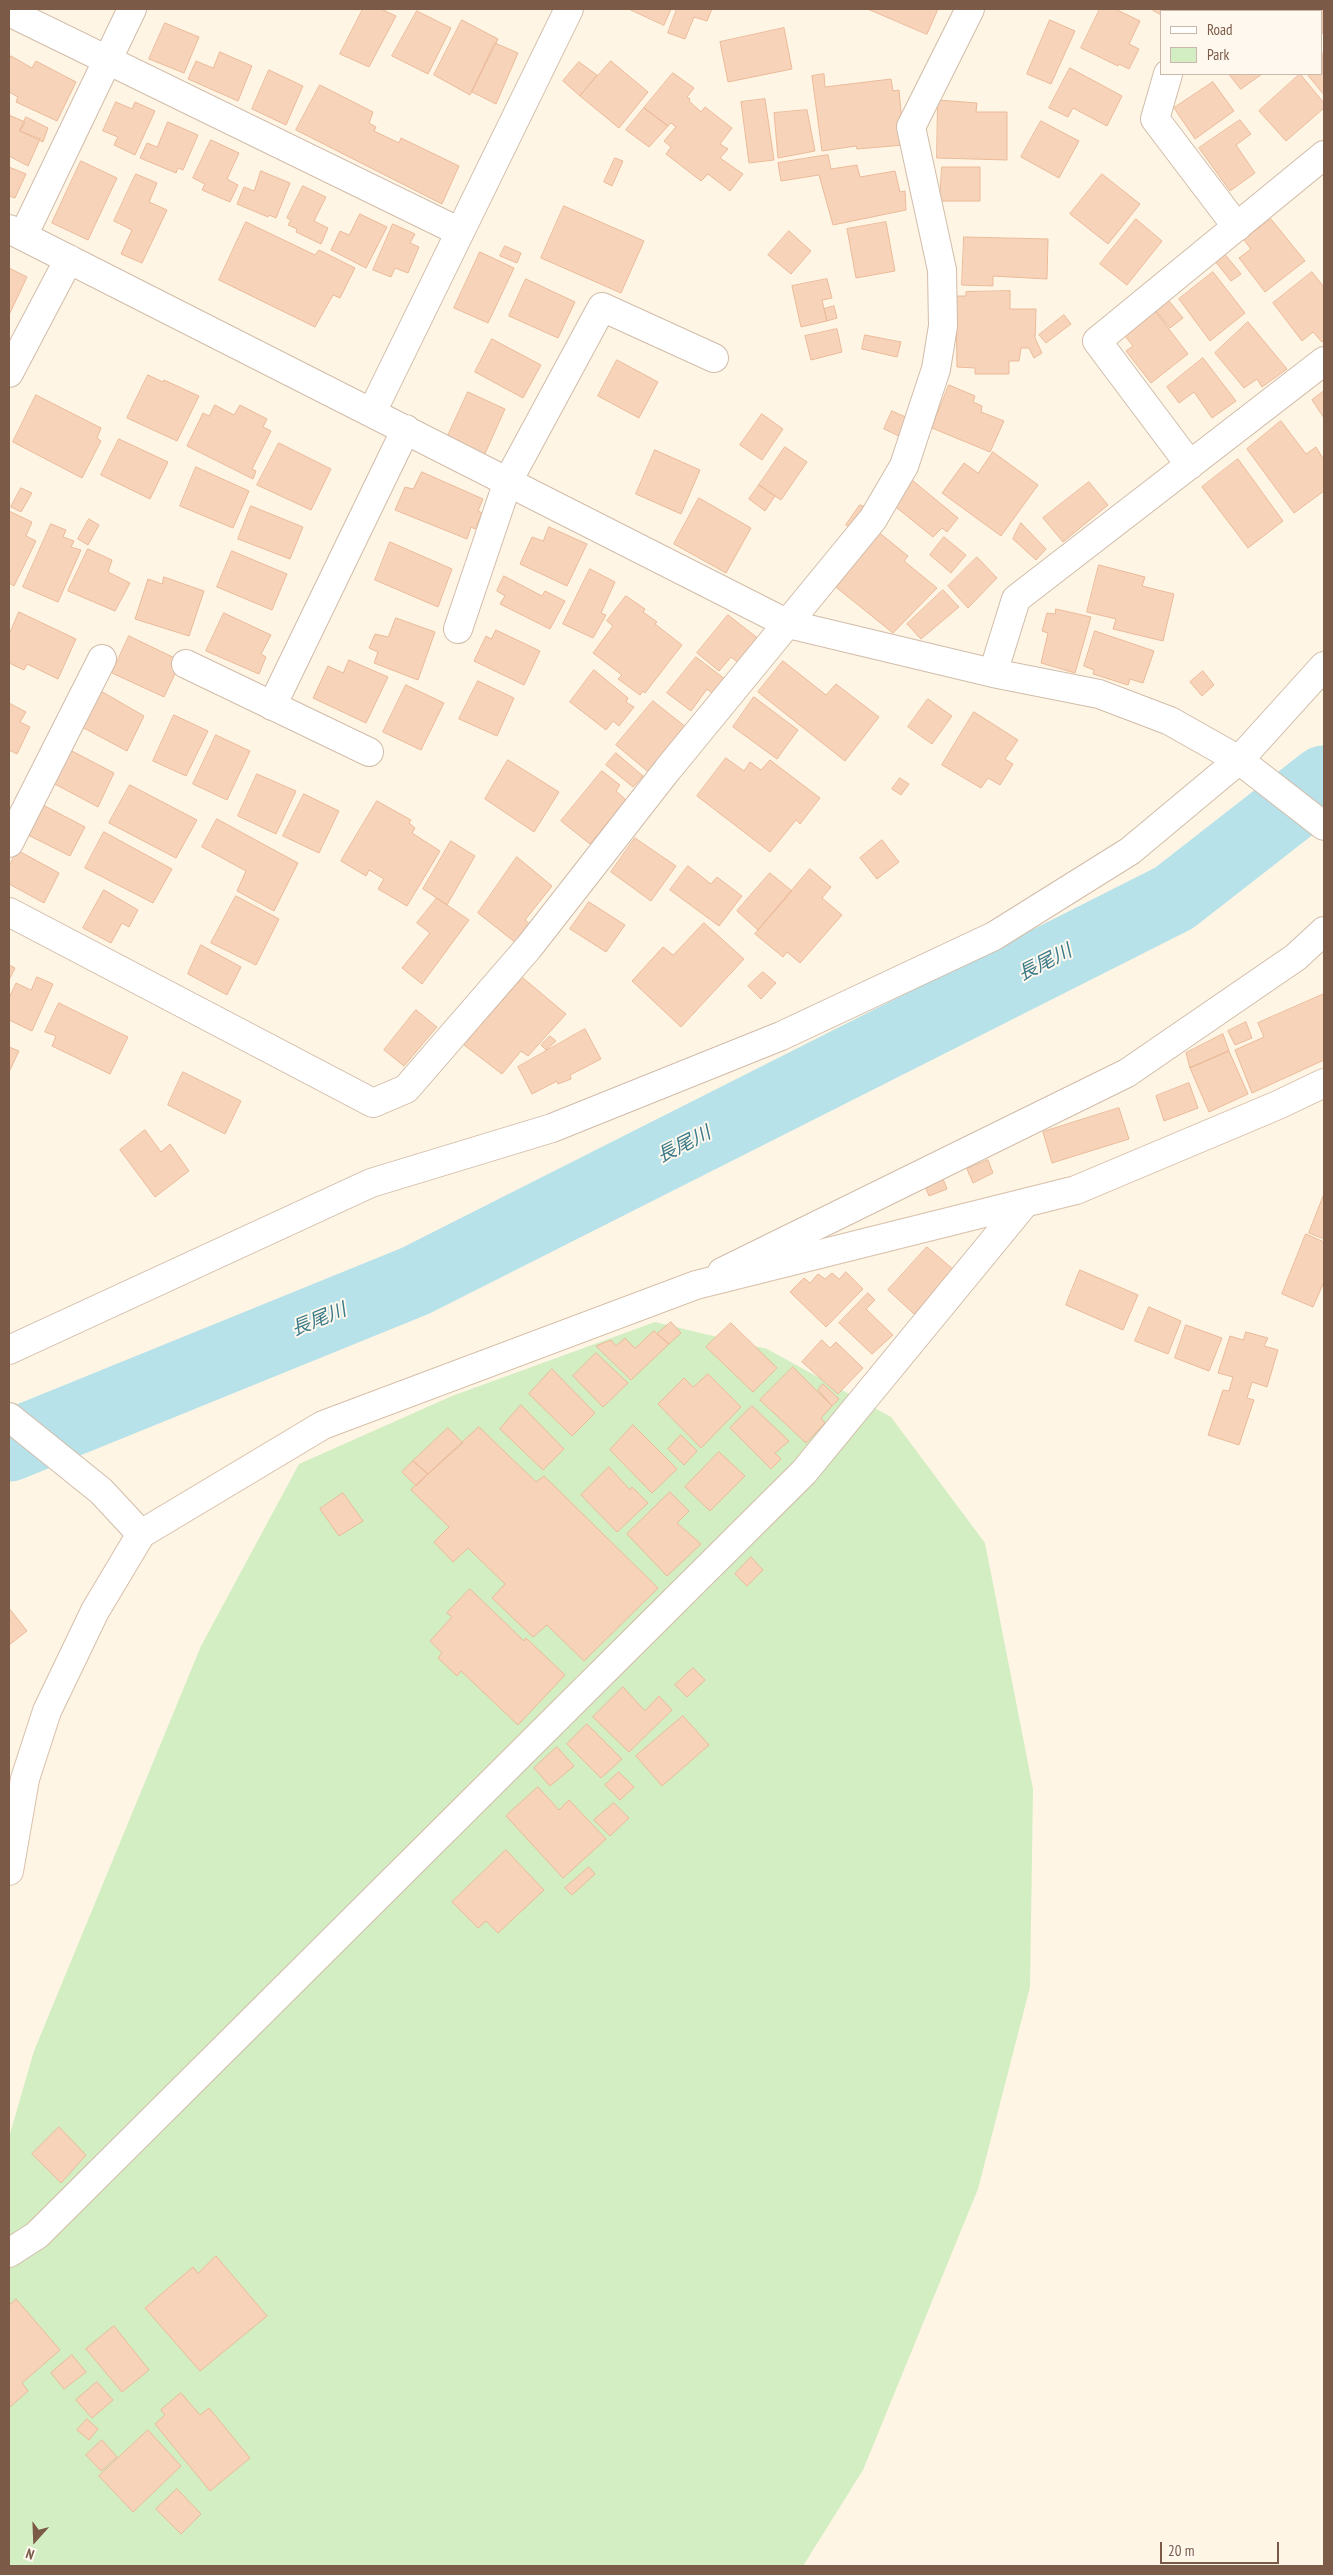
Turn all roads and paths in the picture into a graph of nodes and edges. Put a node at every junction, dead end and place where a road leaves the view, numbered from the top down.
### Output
1 (132, 9) edge
2 (569, 9) edge
3 (970, 9) edge
4 (9, 12) edge
5 (108, 60) junction
6 (1168, 75) edge
7 (1324, 155) edge
8 (1237, 227) junction
9 (460, 232) junction
10 (16, 233) edge
11 (69, 259) junction
12 (714, 358) dead end
13 (1324, 361) edge
14 (9, 374) edge
15 (372, 412) junction
16 (406, 429) junction
17 (1190, 465) junction
18 (508, 481) junction
19 (788, 624) junction
20 (458, 628) dead end
21 (102, 659) dead end
22 (186, 664) dead end
23 (1324, 666) edge
24 (993, 673) junction
25 (272, 706) junction
26 (369, 752) dead end
27 (1239, 760) junction
28 (1324, 826) edge
29 (9, 843) edge
30 (9, 912) edge
31 (1324, 931) edge
32 (1324, 1083) edge
33 (1024, 1204) junction
34 (696, 1285) junction
35 (9, 1350) edge
36 (9, 1417) edge
37 (141, 1534) junction
38 (9, 1871) edge
39 (9, 2253) edge

1 - 5 street
2 - 9 street
3 - 19 street
4 - 5 street
5 - 9 street
5 - 10 street
6 - 8 street
7 - 8 street
8 - 17 street
9 - 15 street
10 - 11 street
11 - 14 street
11 - 15 street
12 - 18 street
13 - 17 street
15 - 16 street
16 - 18 street
16 - 25 street
17 - 24 street
18 - 19 street
18 - 20 street
19 - 24 street
19 - 30 street
21 - 29 street
22 - 25 street
23 - 27 street
24 - 27 street
25 - 26 street
27 - 28 street
27 - 35 street
31 - 34 street
32 - 33 street
33 - 34 street
33 - 39 street
34 - 37 street
36 - 37 street
37 - 38 street

